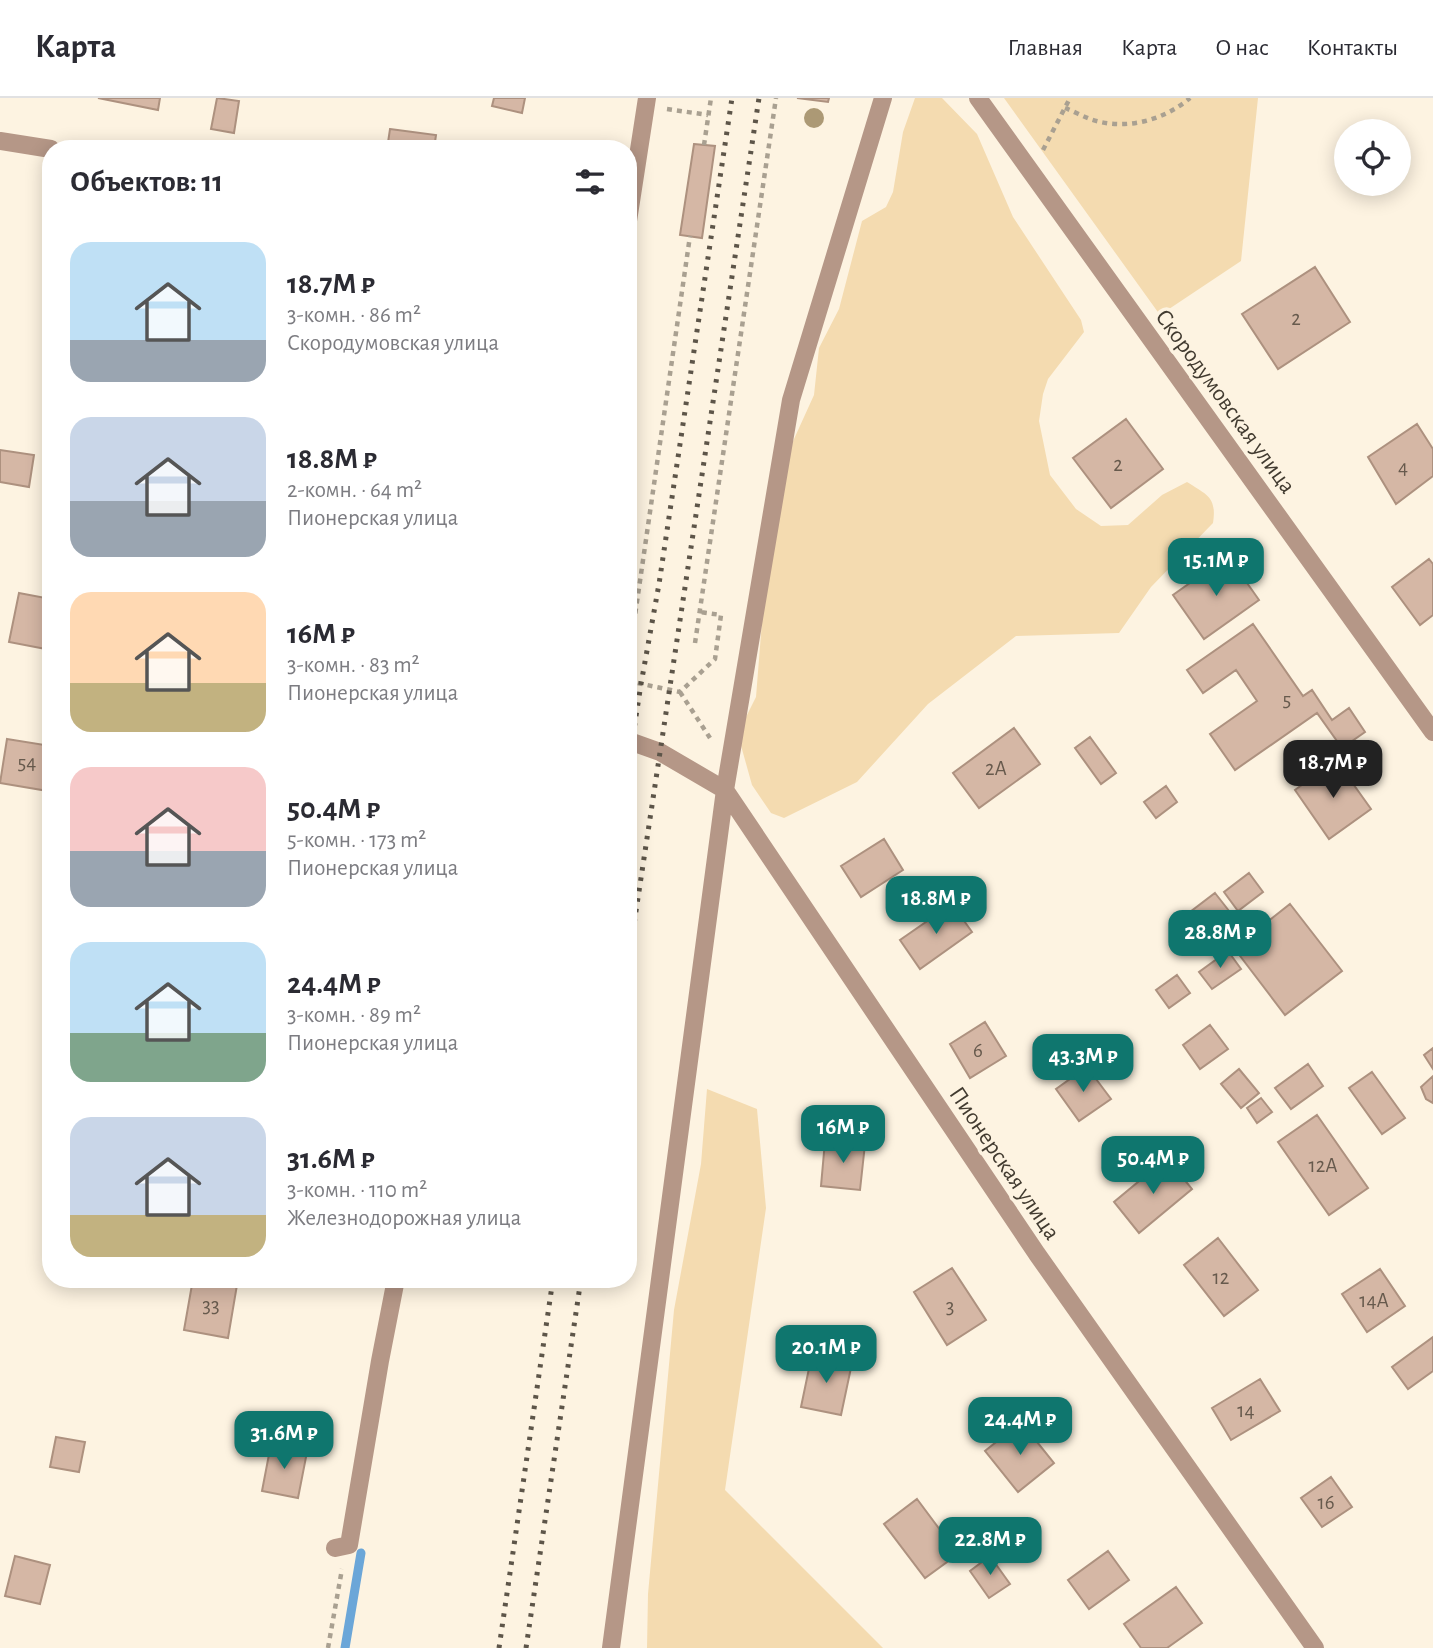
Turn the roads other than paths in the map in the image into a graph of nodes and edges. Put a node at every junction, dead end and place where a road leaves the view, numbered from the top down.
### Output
1 (647, 98) edge
2 (883, 98) edge
3 (978, 98) edge
4 (0, 141) edge
5 (42, 148) edge
6 (637, 163) edge
7 (1433, 732) edge
8 (637, 744) edge
9 (725, 790) junction
10 (394, 1288) edge
11 (342, 1546) road end
12 (611, 1648) edge
13 (1315, 1648) edge

1 - 6 street
2 - 9 street
3 - 7 street, Скородумовская улица
4 - 5 street
8 - 9 street, Пионерская улица
9 - 12 street
9 - 13 street, Пионерская улица
10 - 11 street

